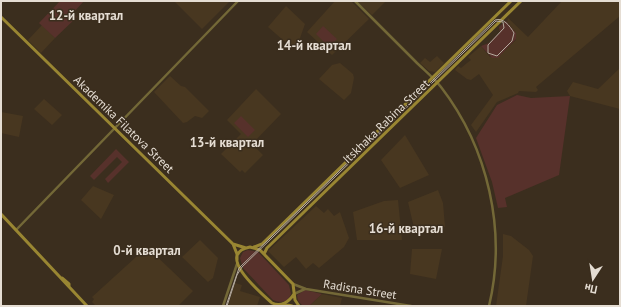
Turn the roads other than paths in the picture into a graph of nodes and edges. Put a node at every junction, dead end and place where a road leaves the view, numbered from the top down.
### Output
1 (238, 1) edge
2 (354, 1) edge
3 (511, 1) edge
4 (521, 1) edge
5 (1, 16) edge
6 (432, 78) junction
7 (437, 83) junction
8 (115, 127) junction
9 (1, 214) edge
10 (16, 230) junction
11 (234, 244) junction
12 (254, 247) junction
13 (246, 248) junction
14 (264, 254) junction
15 (237, 260) junction
16 (237, 264) junction
17 (292, 284) junction
18 (306, 289) junction
19 (294, 294) junction
20 (283, 304) junction
21 (87, 306) edge
22 (223, 306) edge
23 (292, 306) edge
24 (299, 306) edge
25 (411, 306) edge
26 (489, 306) edge

1 - 8 street
2 - 6 street
3 - 6 main road, Itskhaka Rabina Street
4 - 7 main road, Itskhaka Rabina Street
5 - 8 main road, Akademika Filatova Street
6 - 7 street
6 - 12 main road, Itskhaka Rabina Street
7 - 14 main road, Itskhaka Rabina Street
7 - 26 street
8 - 10 street
8 - 11 main road, Akademika Filatova Street
9 - 10 main road
10 - 21 main road
11 - 13 main road, Akademika Filatova Street
11 - 15 main road
12 - 13 main road
12 - 14 main road
13 - 15 main road
14 - 17 main road
15 - 16 main road
16 - 20 main road
16 - 22 street
17 - 18 street, Radisna Street
17 - 19 main road
18 - 19 street, Radisna Street
18 - 25 street, Radisna Street
19 - 20 main road
19 - 24 main road
20 - 23 main road

